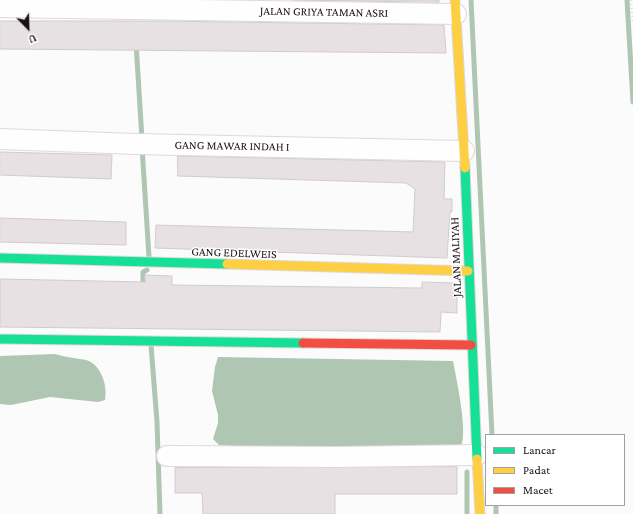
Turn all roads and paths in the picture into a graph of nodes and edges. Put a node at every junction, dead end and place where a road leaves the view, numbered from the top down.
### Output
1 (631, 0) edge
2 (0, 6) edge
3 (451, 11) edge
4 (633, 24) edge
5 (0, 139) edge
6 (457, 152) junction
7 (0, 258) edge
8 (462, 271) junction
9 (0, 339) edge
10 (468, 346) junction
11 (470, 455) junction
12 (167, 456) dead end
13 (480, 514) edge

1 - 4 path
2 - 3 street, JALAN GRIYA TAMAN ASRI
3 - 6 street, JALAN MALIYAH
5 - 6 street, GANG MAWAR INDAH I
6 - 8 street, JALAN MALIYAH
7 - 8 street, GANG EDELWEIS
8 - 10 street, JALAN MALIYAH
9 - 10 street
10 - 11 street, JALAN MALIYAH
11 - 12 street
11 - 13 street, JALAN MALIYAH

